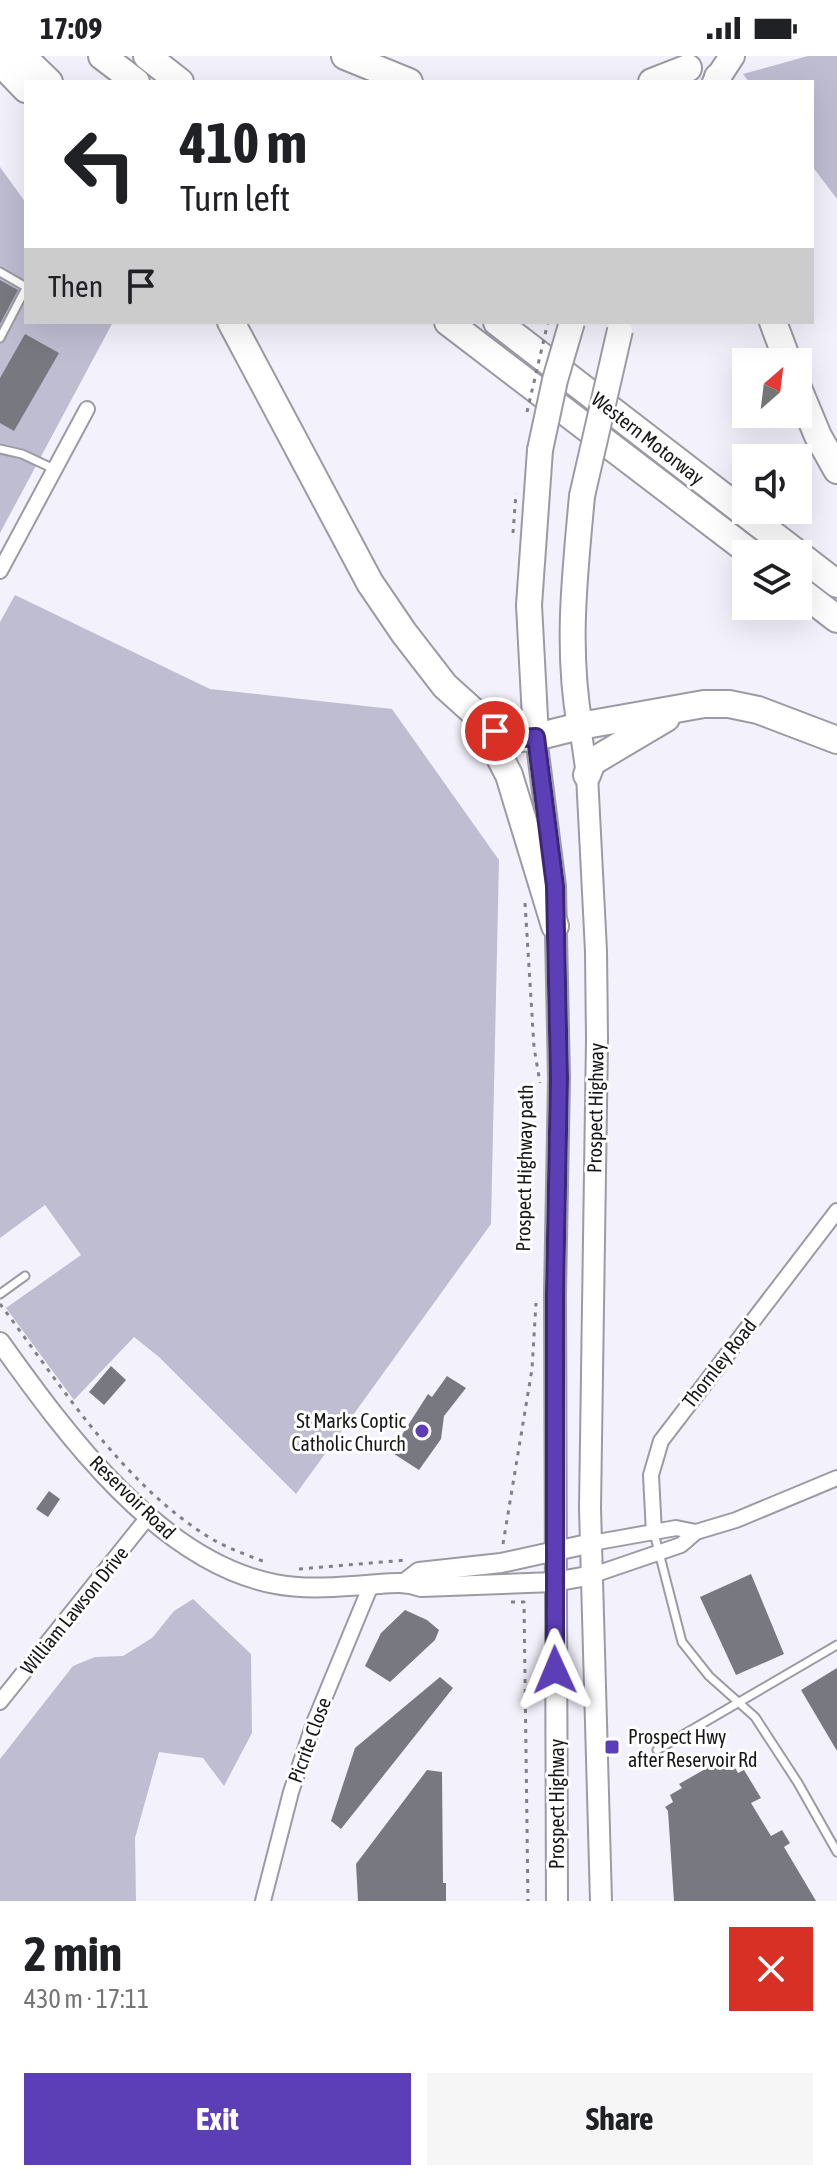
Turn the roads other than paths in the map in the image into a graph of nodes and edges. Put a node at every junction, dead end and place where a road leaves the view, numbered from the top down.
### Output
1 (22, 56) edge
2 (102, 56) edge
3 (147, 56) edge
4 (345, 56) edge
5 (0, 62) edge
6 (688, 69) edge
7 (47, 80) edge
8 (133, 80) edge
9 (177, 80) edge
10 (404, 80) edge
11 (658, 80) edge
12 (24, 87) edge
13 (0, 272) edge
14 (24, 287) edge
15 (24, 292) edge
16 (214, 324) edge
17 (232, 324) edge
18 (451, 324) edge
19 (500, 324) edge
20 (571, 324) edge
21 (774, 324) edge
22 (621, 326) edge
23 (0, 338) edge
24 (783, 348) edge
25 (258, 371) junction
26 (87, 409) dead end
27 (812, 422) edge
28 (0, 450) edge
29 (54, 470) junction
30 (837, 470) edge
31 (734, 540) edge
32 (0, 571) edge
33 (837, 584) edge
34 (812, 600) edge
35 (837, 619) edge
36 (679, 710) junction
37 (480, 720) junction
38 (580, 726) junction
39 (536, 737) junction
40 (837, 740) edge
41 (587, 775) junction
42 (555, 926) junction
43 (837, 1211) edge
44 (25, 1276) dead end
45 (0, 1294) edge
46 (0, 1342) edge
47 (837, 1478) edge
48 (148, 1517) junction
49 (696, 1532) junction
50 (654, 1533) junction
51 (592, 1543) junction
52 (554, 1551) junction
53 (658, 1553) junction
54 (593, 1575) junction
55 (406, 1582) junction
56 (554, 1582) junction
57 (371, 1585) junction
58 (837, 1645) edge
59 (0, 1702) edge
60 (740, 1704) junction
61 (657, 1750) dead end
62 (837, 1852) edge
63 (263, 1901) edge
64 (557, 1901) edge
65 (601, 1901) edge

1 - 7 highway
2 - 8 highway
3 - 9 highway
4 - 10 highway
5 - 12 highway
6 - 11 highway
13 - 14 lane
15 - 23 lane
16 - 25 highway
17 - 25 highway
18 - 31 highway, Western Motorway
19 - 33 highway, Western Motorway
20 - 39 main road, Prospect Highway, bridge
21 - 24 highway
22 - 38 main road, Prospect Highway, bridge
25 - 37 highway
26 - 29 street
27 - 30 highway
28 - 29 lane
29 - 32 street
34 - 35 highway
36 - 38 highway
36 - 40 highway
36 - 41 highway
37 - 39 highway
37 - 42 highway
38 - 39 highway
38 - 41 main road, Prospect Highway
39 - 42 main road, Prospect Highway
41 - 51 main road, Prospect Highway
42 - 52 main road, Prospect Highway
43 - 50 street, Thornley Road
44 - 45 lane
46 - 48 street, Reservoir Road
47 - 49 street, Reservoir Road
48 - 57 street, Reservoir Road
48 - 59 street, William Lawson Drive
49 - 50 street, Reservoir Road
49 - 53 street, Reservoir Road
50 - 51 street, Reservoir Road
50 - 53 lane
51 - 52 street, Reservoir Road
51 - 54 main road, Prospect Highway
52 - 55 street, Reservoir Road
52 - 56 main road, Prospect Highway
53 - 54 street, Reservoir Road
53 - 60 lane
54 - 56 street, Reservoir Road
54 - 65 main road, Prospect Highway
55 - 56 street, Reservoir Road
55 - 57 street, Reservoir Road
56 - 64 main road, Prospect Highway
57 - 63 street, Picrite Close
58 - 60 lane
60 - 61 lane
60 - 62 lane

